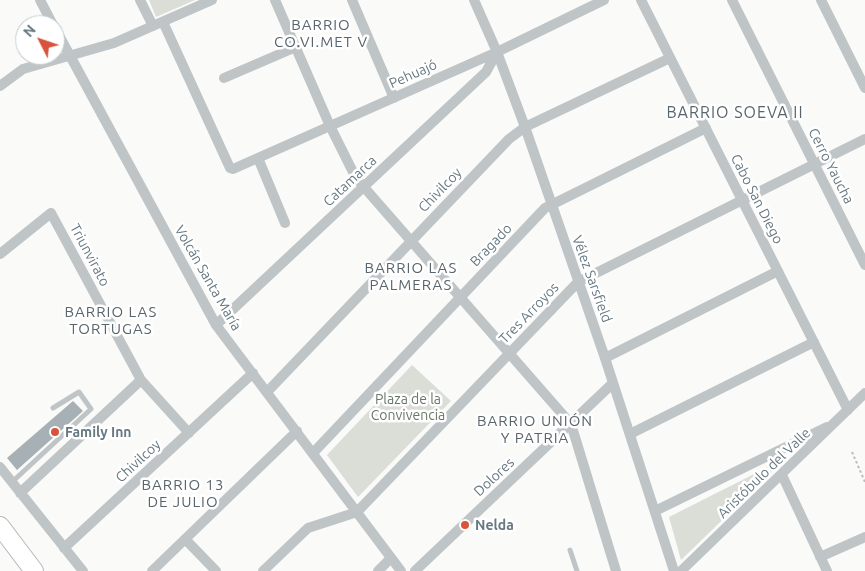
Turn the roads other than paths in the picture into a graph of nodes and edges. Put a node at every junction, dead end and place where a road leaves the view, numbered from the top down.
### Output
1 (40, 0) edge
2 (140, 0) edge
3 (212, 0) edge
4 (275, 0) edge
5 (352, 0) edge
6 (474, 0) edge
7 (604, 0) edge
8 (641, 0) edge
9 (732, 0) edge
10 (821, 0) edge
11 (48, 15) edge
12 (158, 24) junction
13 (65, 46) edge
14 (296, 47) junction
15 (497, 52) junction
16 (71, 57) junction
17 (670, 58) junction
18 (224, 78) dead end
19 (0, 86) edge
20 (865, 88) edge
21 (394, 98) junction
22 (330, 126) junction
23 (525, 128) junction
24 (706, 128) junction
25 (865, 139) edge
26 (258, 158) junction
27 (815, 164) junction
28 (363, 188) junction
29 (742, 200) junction
30 (551, 204) junction
31 (285, 223) dead end
32 (410, 241) junction
33 (1, 250) edge
34 (865, 265) edge
35 (778, 271) junction
36 (578, 282) junction
37 (459, 298) junction
38 (216, 325) junction
39 (814, 342) junction
40 (509, 354) junction
41 (605, 358) junction
42 (252, 373) junction
43 (141, 380) junction
44 (613, 383) junction
45 (267, 392) junction
46 (865, 393) edge
47 (53, 408) dead end
48 (848, 410) junction
49 (835, 423) junction
50 (570, 424) junction
51 (297, 431) junction
52 (189, 433) junction
53 (630, 434) junction
54 (313, 453) junction
55 (0, 467) edge
56 (782, 475) junction
57 (11, 482) junction
58 (20, 493) junction
59 (655, 511) junction
60 (357, 512) junction
61 (0, 526) edge
62 (865, 537) edge
63 (185, 539) junction
64 (64, 548) junction
65 (570, 550) dead end
66 (820, 557) junction
67 (391, 558) junction
68 (692, 567) edge
69 (270, 569) edge
70 (34, 571) edge
71 (83, 571) edge
72 (152, 571) edge
73 (216, 571) edge
74 (378, 571) edge
75 (401, 571) edge
76 (415, 571) edge
77 (578, 571) edge
78 (616, 571) edge
79 (674, 571) edge
80 (681, 571) edge
81 (826, 571) edge

1 - 11 street
2 - 12 street
3 - 12 street
4 - 14 street
5 - 21 street
6 - 15 street, Vélez Sarsfield
7 - 15 street, Pehuajó
8 - 17 street, Cabo San Diego
9 - 27 street, Cerro Yaucha
10 - 20 street
12 - 16 street
12 - 26 street, Pehuajó
13 - 16 street, Volcán Santa María
14 - 18 street
14 - 22 street
15 - 21 street, Pehuajó
15 - 23 street, Vélez Sarsfield
15 - 28 street, Catamarca
16 - 19 street
16 - 38 street, Volcán Santa María
17 - 23 street, Chivilcoy
17 - 24 street, Cabo San Diego
21 - 22 street, Pehuajó
22 - 26 street, Pehuajó
22 - 28 street
23 - 30 street, Vélez Sarsfield
23 - 32 street, Chivilcoy
24 - 29 street, Cabo San Diego
24 - 30 street, Bragado
25 - 27 street, Tres Arroyos
26 - 31 street
27 - 29 street, Tres Arroyos
27 - 34 street, Cerro Yaucha
28 - 32 street
28 - 38 street, Catamarca
29 - 35 street, Cabo San Diego
29 - 36 street, Tres Arroyos
30 - 36 street, Vélez Sarsfield
30 - 37 street, Bragado
32 - 37 street
32 - 45 street, Chivilcoy
33 - 43 street, Triunvirato
35 - 39 street, Cabo San Diego
35 - 41 street
36 - 40 street, Tres Arroyos
36 - 41 street, Vélez Sarsfield
37 - 40 street
37 - 54 street, Bragado
38 - 42 street, Volcán Santa María
39 - 48 street, Cabo San Diego
39 - 53 street
40 - 50 street
40 - 60 street, Tres Arroyos
41 - 44 street, Vélez Sarsfield
42 - 45 street, Volcán Santa María
42 - 52 street, Chivilcoy
43 - 52 street, Triunvirato
43 - 58 street
44 - 50 street, Dolores
44 - 53 street, Vélez Sarsfield
45 - 51 street, Volcán Santa María
46 - 48 street, Aristóbulo del Valle
47 - 57 lane
48 - 49 street, Aristóbulo del Valle
49 - 56 street, Aristóbulo del Valle
49 - 59 street
50 - 76 street, Dolores
50 - 78 street
51 - 54 street, Volcán Santa María
51 - 63 street
52 - 64 street, Chivilcoy
53 - 59 street, Vélez Sarsfield
54 - 60 street, Volcán Santa María
55 - 57 street
56 - 66 street
56 - 68 street, Aristóbulo del Valle
57 - 58 street
58 - 64 street
59 - 79 street, Vélez Sarsfield
60 - 67 street, Volcán Santa María
60 - 69 street, Tres Arroyos
61 - 70 highway
62 - 66 street
63 - 72 street
63 - 73 street
64 - 71 street
65 - 77 lane
66 - 81 street
67 - 74 street
67 - 75 street, Volcán Santa María
68 - 80 street, Aristóbulo del Valle

